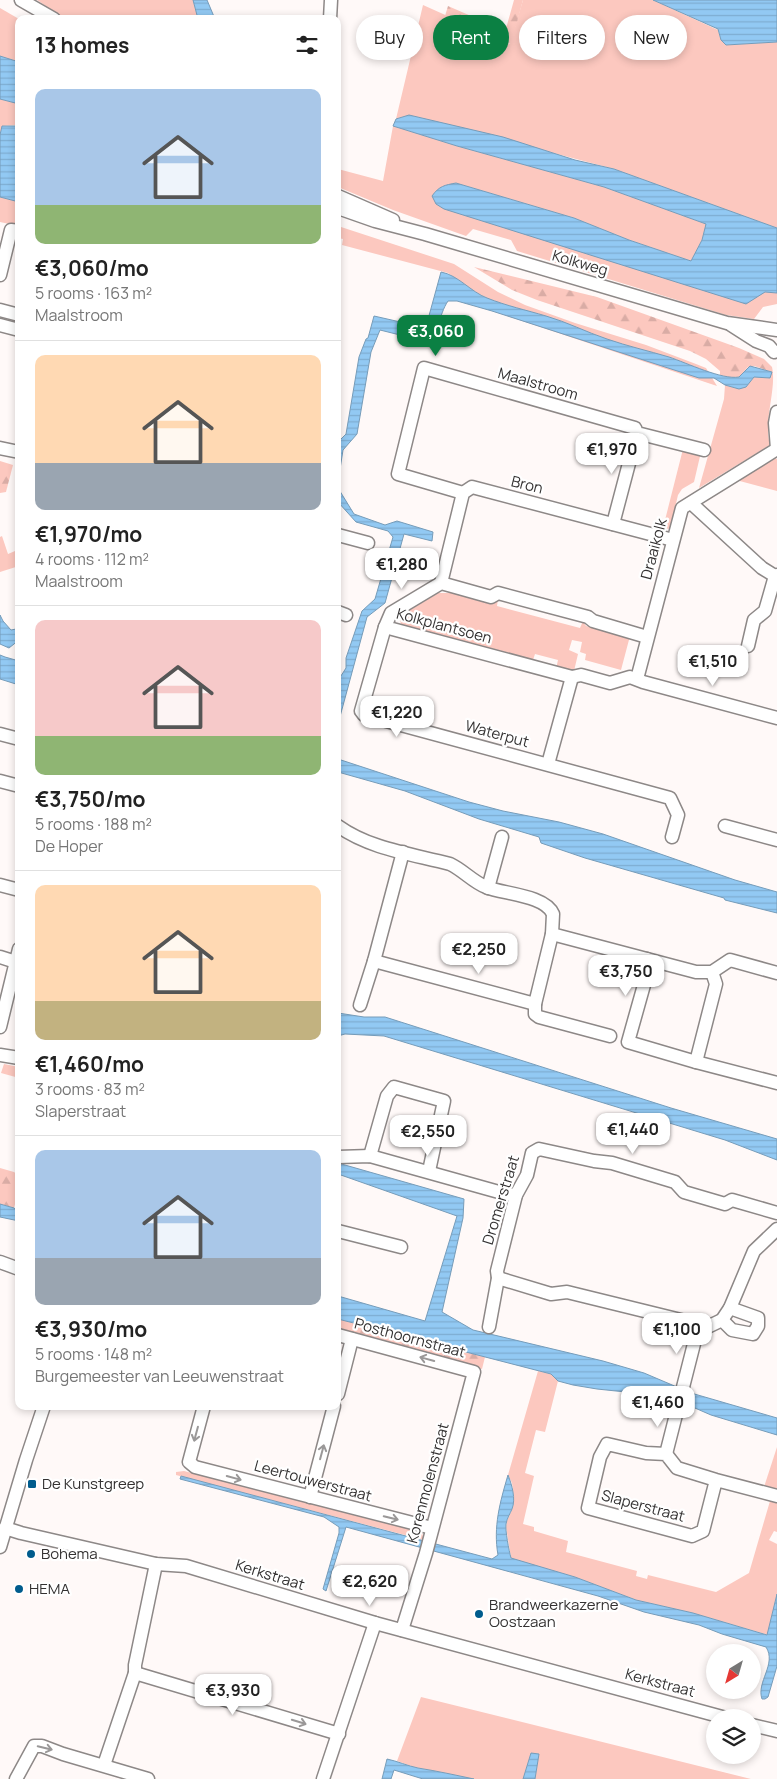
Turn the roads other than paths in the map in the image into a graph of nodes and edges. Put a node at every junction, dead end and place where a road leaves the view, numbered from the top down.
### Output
1 (21, 0) edge
2 (331, 0) edge
3 (47, 15) edge
4 (330, 15) edge
5 (341, 197) edge
6 (341, 209) edge
7 (10, 229) edge
8 (425, 234) junction
9 (0, 275) edge
10 (0, 310) edge
11 (15, 314) edge
12 (727, 323) junction
13 (0, 326) edge
14 (15, 329) edge
15 (777, 330) edge
16 (777, 336) edge
17 (776, 356) edge
18 (777, 414) edge
19 (637, 433) junction
20 (0, 448) edge
21 (777, 449) edge
22 (704, 450) dead end
23 (15, 451) edge
24 (463, 493) junction
25 (691, 503) junction
26 (613, 524) junction
27 (341, 536) edge
28 (673, 540) junction
29 (368, 543) dead end
30 (776, 576) edge
31 (441, 583) junction
32 (385, 627) junction
33 (647, 637) junction
34 (748, 646) dead end
35 (572, 677) junction
36 (637, 678) junction
37 (777, 718) edge
38 (0, 734) edge
39 (15, 738) edge
40 (548, 764) junction
41 (0, 781) edge
42 (15, 785) edge
43 (724, 826) dead end
44 (341, 828) edge
45 (672, 837) dead end
46 (502, 838) dead end
47 (777, 840) edge
48 (404, 852) junction
49 (0, 886) edge
50 (488, 888) junction
51 (15, 889) edge
52 (552, 934) junction
53 (0, 958) edge
54 (15, 958) edge
55 (647, 959) junction
56 (374, 961) junction
57 (15, 970) edge
58 (712, 972) junction
59 (777, 974) edge
60 (534, 1004) junction
61 (360, 1005) dead end
62 (0, 1027) edge
63 (610, 1036) dead end
64 (0, 1055) edge
65 (15, 1057) edge
66 (696, 1062) junction
67 (777, 1083) edge
68 (370, 1156) junction
69 (341, 1157) edge
70 (429, 1171) junction
71 (516, 1195) junction
72 (777, 1213) edge
73 (777, 1229) edge
74 (341, 1232) edge
75 (401, 1247) dead end
76 (0, 1262) edge
77 (15, 1268) edge
78 (498, 1278) junction
79 (730, 1308) junction
80 (722, 1320) junction
81 (489, 1327) dead end
82 (697, 1332) junction
83 (341, 1336) edge
84 (352, 1339) junction
85 (474, 1372) joint
86 (341, 1382) edge
87 (43, 1410) edge
88 (203, 1410) edge
89 (333, 1410) edge
90 (666, 1454) junction
91 (716, 1480) junction
92 (777, 1496) edge
93 (310, 1497) junction
94 (5, 1528) junction
95 (431, 1534) junction
96 (0, 1547) edge
97 (156, 1564) junction
98 (374, 1623) junction
99 (402, 1630) junction
100 (135, 1673) junction
101 (706, 1713) edge
102 (761, 1727) edge
103 (777, 1731) edge
104 (339, 1734) junction
105 (104, 1765) junction
106 (16, 1779) edge
107 (148, 1779) edge
108 (324, 1779) edge

1 - 3 street
2 - 4 street
5 - 8 street, Kolkweg
6 - 8 street, Kolkweg
7 - 9 street
8 - 12 street, Kolkweg
10 - 11 street
12 - 15 street, Kolkweg
12 - 17 street, Kolkweg
13 - 14 street
16 - 17 street
18 - 21 street
19 - 22 street, Maalstroom
19 - 24 street, Maalstroom
19 - 26 street
20 - 23 street
21 - 25 street, Draaikolk
24 - 26 street, Bron
24 - 31 street
25 - 28 street, Draaikolk
25 - 30 street
26 - 28 street, Bron
27 - 29 street
28 - 33 street, Draaikolk
30 - 34 street
31 - 32 street, Kolkplantsoen
31 - 33 street
32 - 35 street, Kolkplantsoen
32 - 40 street, Waterput
33 - 36 street, Draaikolk
35 - 36 street
35 - 40 street
36 - 37 street
38 - 39 street
40 - 45 street, Waterput
41 - 42 street
43 - 47 street
44 - 48 street
46 - 50 street
48 - 50 street
48 - 56 street
49 - 51 street
50 - 52 street
52 - 55 street
52 - 60 street
53 - 54 street
55 - 58 street
55 - 66 street
56 - 60 street
56 - 61 street
57 - 62 street
58 - 59 street
58 - 66 street
60 - 63 street
64 - 65 street
66 - 67 street
68 - 69 street
68 - 70 street
68 - 70 street
70 - 71 street
71 - 72 street, Dromerstraat
71 - 78 street, Dromerstraat
73 - 79 street
74 - 75 street
76 - 77 street
78 - 81 street
78 - 82 street
79 - 80 street
79 - 80 street
80 - 82 street
82 - 90 street
83 - 84 street, Posthoornstraat
85 -> 84 street, Posthoornstraat
84 - 86 street
85 - 95 street, Korenmolenstraat
87 - 94 street
88 -> 93 street, Leertouwerstraat
93 -> 89 street
90 - 91 street
90 - 91 street, Slaperstraat
91 - 92 street
93 -> 95 street, Leertouwerstraat
94 - 96 street
94 - 97 street, Kerkstraat
95 - 99 street, Korenmolenstraat
97 - 98 street, Kerkstraat
97 - 100 street
98 - 99 street, Kerkstraat
98 - 104 street
99 - 101 street, Kerkstraat
100 -> 104 street
100 - 105 street
102 - 103 street
104 - 108 street
106 -> 105 street
105 - 107 street

